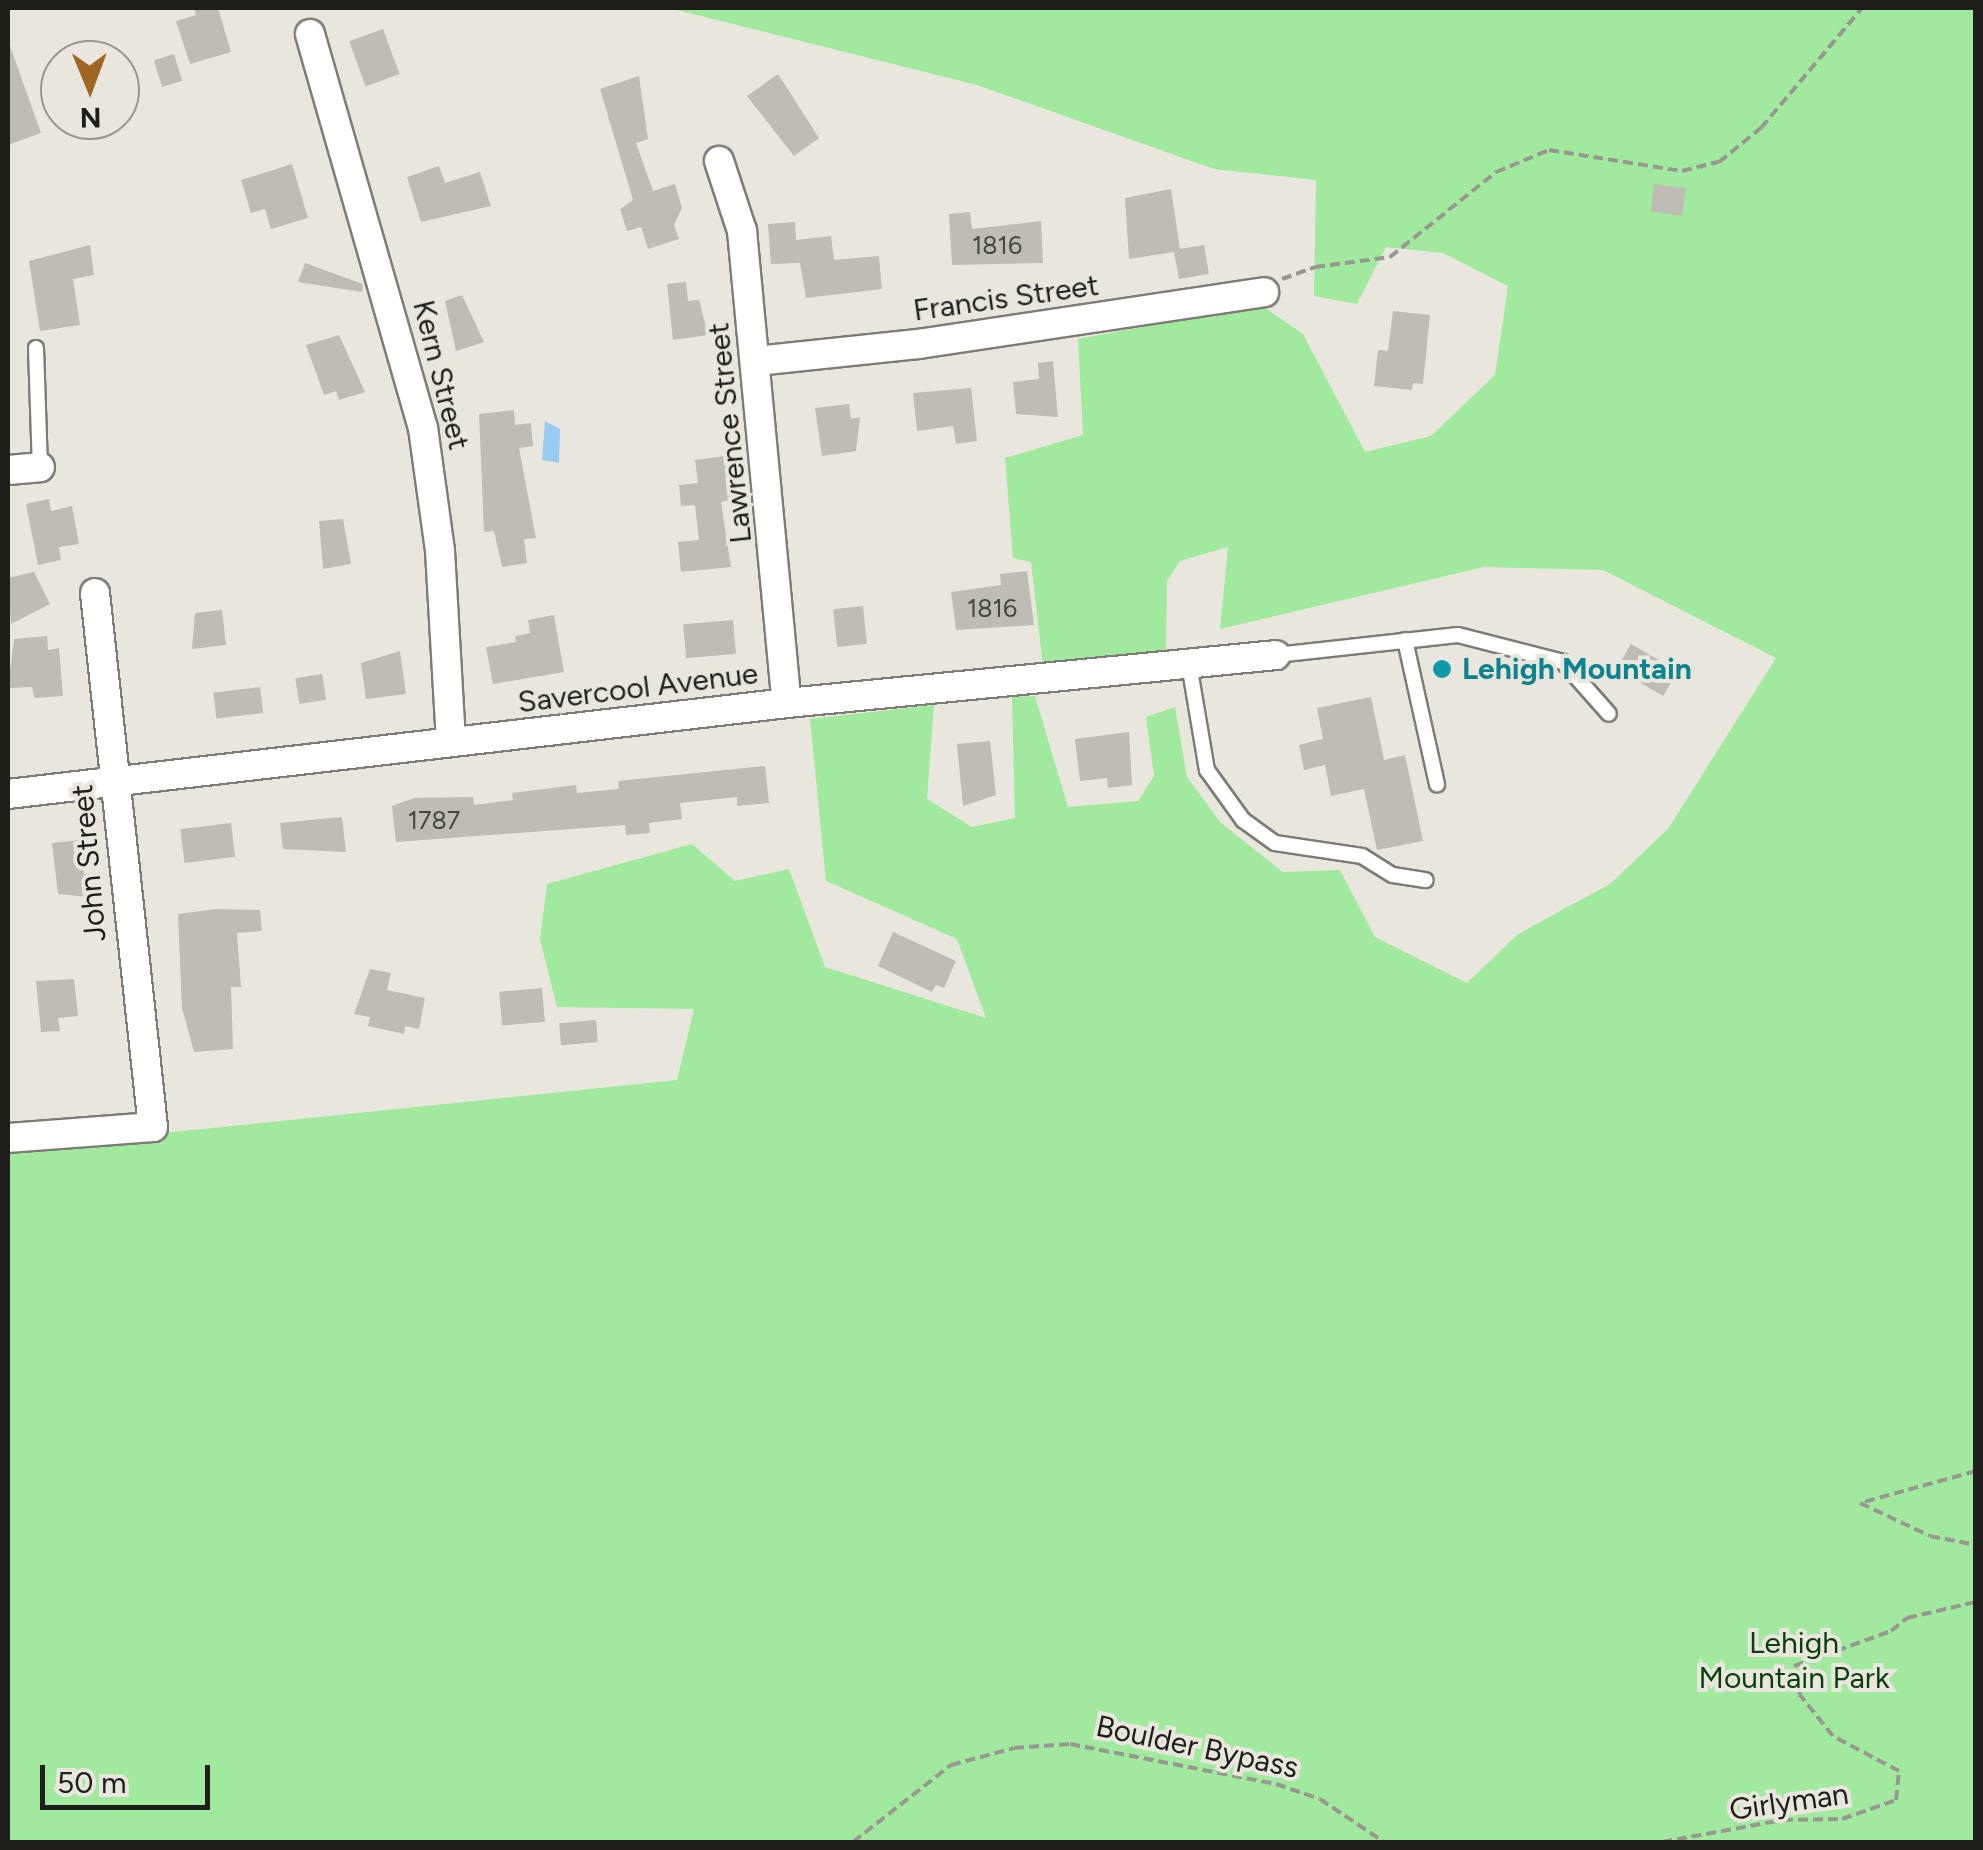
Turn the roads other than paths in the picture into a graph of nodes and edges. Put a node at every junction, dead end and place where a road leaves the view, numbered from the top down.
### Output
1 (310, 34) dead end
2 (719, 160) dead end
3 (1264, 292) road end
4 (36, 348) dead end
5 (756, 361) junction
6 (40, 467) joint
7 (8, 470) edge
8 (95, 592) dead end
9 (1405, 640) junction
10 (1276, 656) joint
11 (1189, 664) junction
12 (787, 703) junction
13 (1609, 714) dead end
14 (451, 742) junction
15 (114, 783) junction
16 (1437, 784) dead end
17 (8, 794) edge
18 (1426, 880) dead end
19 (8, 1138) edge

1 - 14 street, Kern Street
2 - 5 street, Lawrence Street
3 - 5 street, Francis Street
4 - 6 lane
5 - 12 street, Lawrence Street
6 - 7 street
8 - 15 street, John Street
9 - 10 lane
9 - 13 lane
9 - 16 lane
10 - 11 street, Savercool Avenue
11 - 12 street, Savercool Avenue
11 - 18 lane
12 - 14 street, Savercool Avenue
14 - 15 street, Savercool Avenue
15 - 17 street, Savercool Avenue
15 - 19 street, John Street

